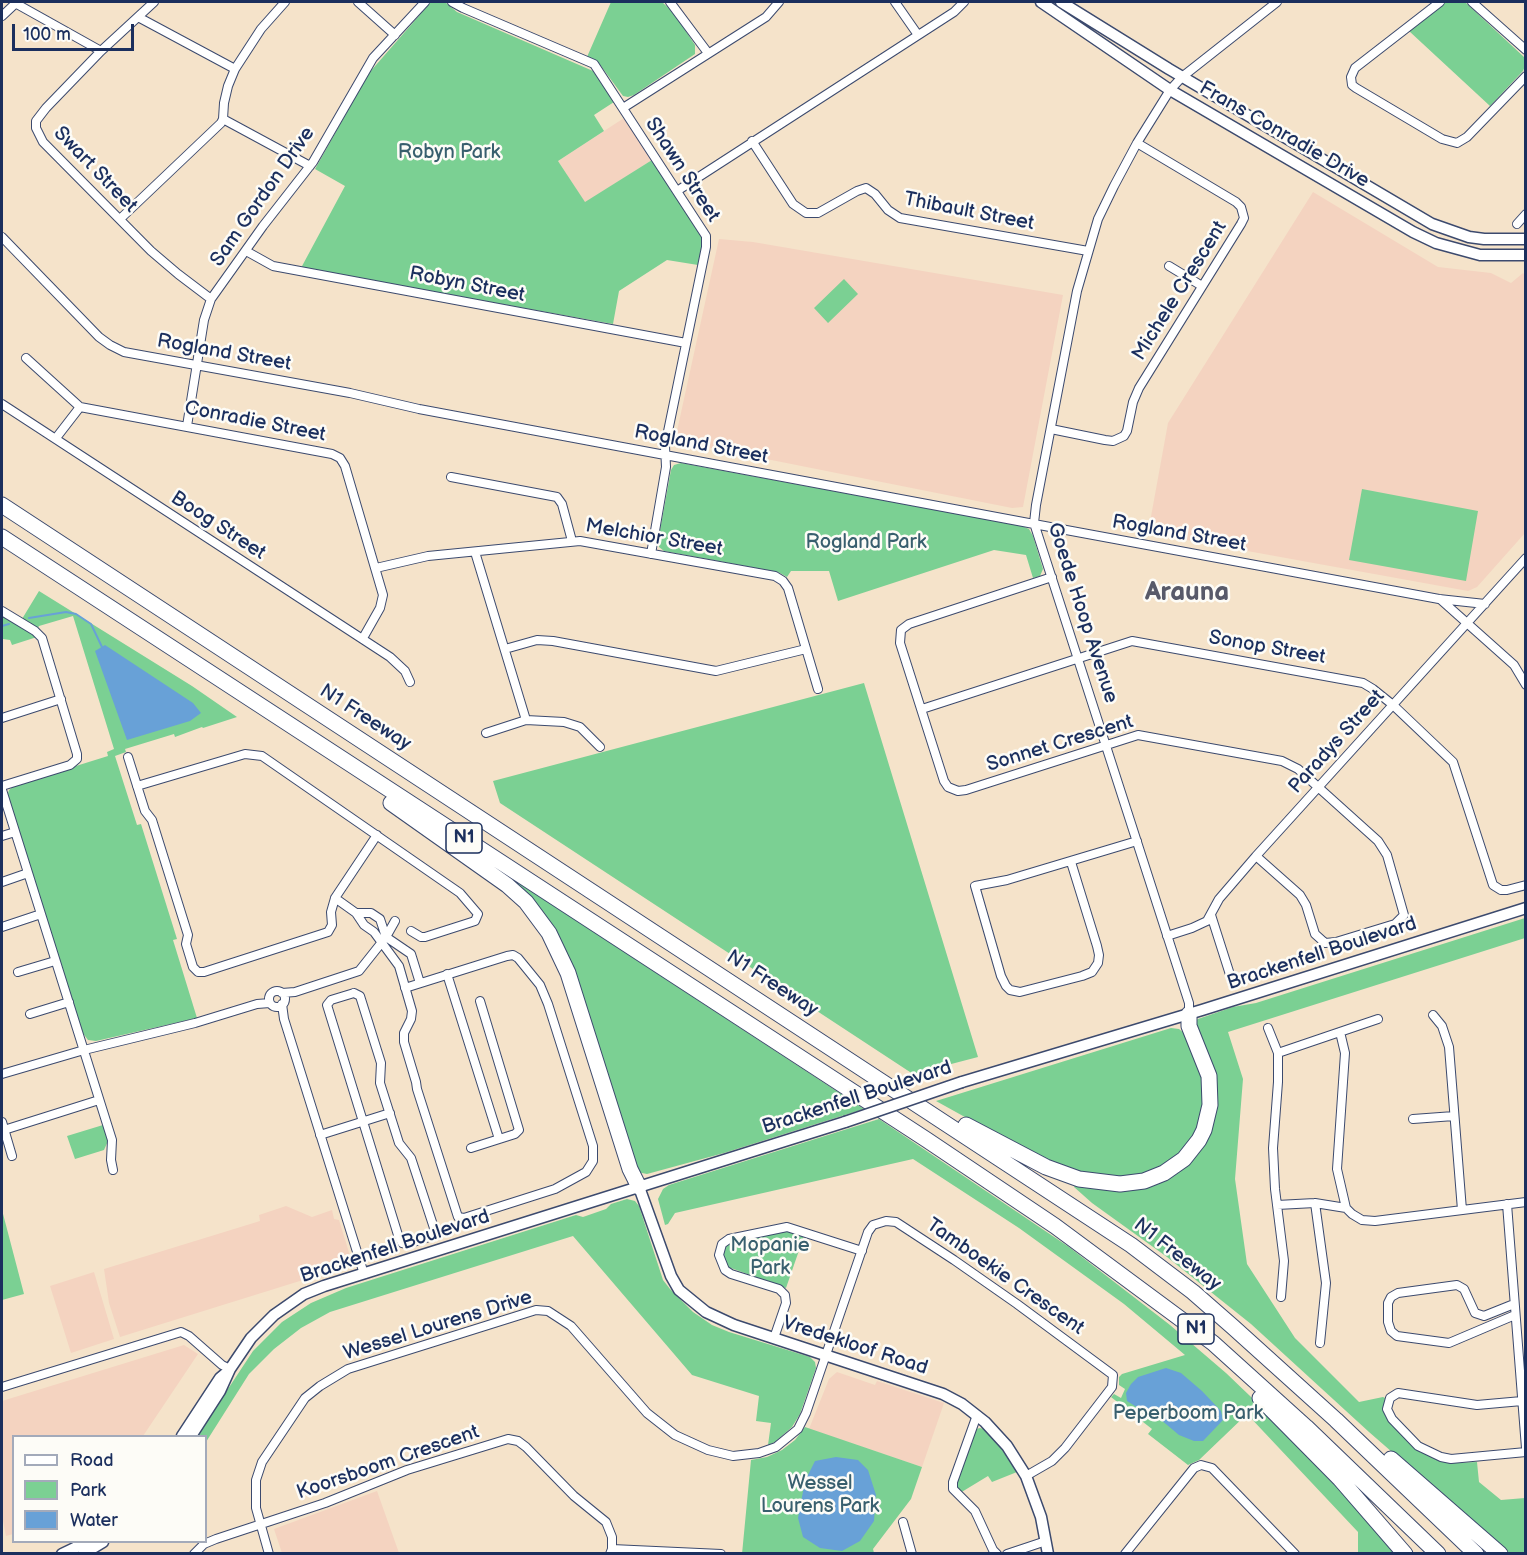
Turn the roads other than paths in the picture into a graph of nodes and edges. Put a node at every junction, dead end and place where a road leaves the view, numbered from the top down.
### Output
1 (16, 2) edge
2 (154, 2) edge
3 (285, 2) edge
4 (358, 2) edge
5 (425, 2) edge
6 (452, 2) edge
7 (670, 2) edge
8 (779, 2) edge
9 (895, 2) edge
10 (963, 2) edge
11 (1041, 2) edge
12 (1061, 2) edge
13 (1277, 2) edge
14 (1440, 2) edge
15 (1472, 2) edge
16 (2, 16) edge
17 (138, 17) junction
18 (394, 34) junction
19 (918, 35) junction
20 (1526, 50) edge
21 (101, 51) junction
22 (708, 53) junction
23 (235, 69) junction
24 (1526, 76) edge
25 (1182, 77) junction
26 (1170, 90) junction
27 (623, 108) junction
28 (223, 118) junction
29 (752, 141) junction
30 (1137, 142) junction
31 (310, 166) junction
32 (677, 191) junction
33 (1526, 214) edge
34 (120, 219) junction
35 (1517, 224) dead end
36 (2, 237) edge
37 (1526, 239) edge
38 (246, 251) junction
39 (1088, 251) junction
40 (1526, 255) edge
41 (1169, 266) dead end
42 (1202, 286) junction
43 (211, 299) junction
44 (686, 343) junction
45 (26, 358) dead end
46 (197, 365) junction
47 (2, 404) edge
48 (80, 407) junction
49 (187, 426) junction
50 (1051, 429) junction
51 (56, 438) junction
52 (666, 456) junction
53 (451, 477) dead end
54 (2, 500) edge
55 (2, 505) edge
56 (1035, 524) junction
57 (2, 537) edge
58 (572, 541) junction
59 (60, 544) junction
60 (2, 547) edge
61 (475, 552) junction
62 (651, 554) junction
63 (1526, 558) edge
64 (376, 568) junction
65 (1053, 577) junction
66 (87, 593) junction
67 (1439, 599) junction
68 (1485, 604) junction
69 (2, 611) edge
70 (1466, 624) junction
71 (363, 638) junction
72 (505, 649) junction
73 (806, 649) junction
74 (1079, 658) junction
75 (410, 682) dead end
76 (1526, 685) edge
77 (818, 689) dead end
78 (61, 699) junction
79 (1393, 705) junction
80 (922, 709) junction
81 (2, 718) edge
82 (526, 720) junction
83 (292, 727) junction
84 (486, 733) dead end
85 (1106, 744) junction
86 (600, 747) dead end
87 (128, 757) dead end
88 (137, 786) junction
89 (2, 788) edge
90 (1319, 788) junction
91 (15, 832) junction
92 (377, 835) junction
93 (2, 836) edge
94 (1137, 841) junction
95 (1256, 856) junction
96 (1071, 862) junction
97 (28, 873) junction
98 (2, 882) edge
99 (1526, 885) edge
100 (335, 898) junction
101 (1526, 908) edge
102 (356, 913) junction
103 (41, 914) junction
104 (1211, 915) junction
105 (395, 921) dead end
106 (2, 927) edge
107 (411, 931) dead end
108 (1167, 936) junction
109 (383, 940) junction
110 (56, 961) junction
111 (18, 972) dead end
112 (447, 974) junction
113 (420, 983) junction
114 (1233, 984) dead end
115 (405, 988) junction
116 (277, 1000) junction
117 (480, 1001) dead end
118 (69, 1002) junction
119 (30, 1014) dead end
120 (1189, 1014) junction
121 (1433, 1015) dead end
122 (1378, 1019) dead end
123 (1268, 1028) dead end
124 (1340, 1032) junction
125 (84, 1050) junction
126 (1278, 1053) junction
127 (2, 1074) edge
128 (99, 1100) junction
129 (925, 1109) junction
130 (390, 1113) junction
131 (1454, 1116) junction
132 (1413, 1119) dead end
133 (363, 1121) junction
134 (3, 1126) edge
135 (320, 1135) junction
136 (499, 1139) junction
137 (471, 1148) dead end
138 (12, 1156) dead end
139 (113, 1170) dead end
140 (639, 1187) junction
141 (1526, 1202) edge
142 (1315, 1203) junction
143 (1507, 1204) junction
144 (1277, 1205) junction
145 (1346, 1209) junction
146 (1462, 1210) junction
147 (862, 1251) junction
148 (364, 1274) junction
149 (1281, 1297) dead end
150 (1514, 1304) junction
151 (1515, 1315) junction
152 (1196, 1329) junction
153 (774, 1338) junction
154 (1320, 1343) dead end
155 (826, 1355) junction
156 (230, 1369) junction
157 (2, 1387) edge
158 (1522, 1401) junction
159 (1328, 1413) junction
160 (977, 1415) junction
161 (183, 1435) edge
162 (192, 1435) edge
163 (1526, 1448) edge
164 (1526, 1452) edge
165 (1026, 1476) junction
166 (903, 1522) dead end
167 (260, 1524) junction
168 (1046, 1541) junction
169 (85, 1543) edge
170 (101, 1543) edge
171 (611, 1551) edge
172 (62, 1554) edge
173 (83, 1554) edge
174 (194, 1554) edge
175 (269, 1554) edge
176 (721, 1554) edge
177 (912, 1554) edge
178 (997, 1554) edge
179 (1008, 1554) edge
180 (1048, 1554) edge
181 (1125, 1554) edge
182 (1295, 1554) edge
183 (1405, 1554) edge
184 (1438, 1554) edge
185 (1476, 1554) edge
186 (1500, 1554) edge

1 - 16 street
1 - 21 street
2 - 17 street, Swart Street
3 - 23 street
4 - 18 street
5 - 18 street, Sam Gordon Drive
6 - 27 street, Shawn Street
7 - 22 street
8 - 22 street
9 - 19 street
10 - 19 street
11 - 26 street, Frans Conradie Drive
12 - 25 street, Frans Conradie Drive
13 - 25 street, Goede Hoop Avenue
14 - 24 street
15 - 20 street
17 - 21 street, Swart Street
17 - 23 street
18 - 31 street, Sam Gordon Drive
19 - 29 street
21 - 34 street, Swart Street
22 - 27 street
23 - 28 street
25 - 26 street, Goede Hoop Avenue
25 - 37 street, Frans Conradie Drive
26 - 30 street, Goede Hoop Avenue
26 - 40 street, Frans Conradie Drive
27 - 32 street, Shawn Street
28 - 31 street
28 - 34 street
29 - 32 street
29 - 39 street, Thibault Street
30 - 39 street, Goede Hoop Avenue
30 - 42 street, Michele Crescent
31 - 38 street, Sam Gordon Drive
32 - 44 street, Shawn Street
33 - 35 street
34 - 43 street, Swart Street
36 - 46 street, Rogland Street
38 - 43 street, Sam Gordon Drive
38 - 44 street, Robyn Street
39 - 50 street, Goede Hoop Avenue
41 - 42 street
42 - 50 street, Michele Crescent
43 - 46 street, Sam Gordon Drive
44 - 52 street, Shawn Street
45 - 48 street
46 - 49 street, Sam Gordon Drive
46 - 52 street, Rogland Street
47 - 51 street, Boog Street
48 - 49 street, Conradie Street
48 - 51 street
49 - 64 street, Conradie Street
50 - 56 street, Goede Hoop Avenue
51 - 71 street, Boog Street
52 - 56 street, Rogland Street
52 - 62 street, Shawn Street
53 - 58 street
54 - 59 highway
55 - 59 highway, N1 Freeway / N1
56 - 65 street, Goede Hoop Avenue
56 - 67 street, Rogland Street
57 - 66 highway, N1
58 - 61 street, Melchior Street
58 - 62 street, Melchior Street
59 - 129 highway, N1 Freeway / N1
60 - 66 highway
61 - 64 street, Melchior Street
61 - 72 street
62 - 73 street, Melchior Street
63 - 68 street, Paradys Street
64 - 71 street, Conradie Street
65 - 74 street, Goede Hoop Avenue
65 - 80 street, Sonnet Crescent
66 - 83 highway, N1
67 - 68 street, Rogland Street
67 - 70 street
68 - 70 street, Paradys Street
69 - 78 street
70 - 76 street
70 - 79 street, Paradys Street
71 - 75 street, Boog Street
72 - 73 street
72 - 82 street
73 - 77 street
74 - 79 street, Sonop Street
74 - 80 street, Sonop Street
74 - 85 street, Goede Hoop Avenue
78 - 81 street
78 - 89 street
79 - 90 street, Paradys Street
79 - 99 street, Sonop Street
80 - 85 street, Sonnet Crescent
82 - 84 street
82 - 86 street
83 - 140 highway
83 - 152 highway, N1
85 - 90 street, Sonnet Crescent
85 - 94 street, Goede Hoop Avenue
87 - 88 street
88 - 92 street
88 - 100 street
89 - 91 street
90 - 95 street, Paradys Street
90 - 95 street, Sonnet Crescent
91 - 93 street
91 - 97 street
92 - 100 street
92 - 107 street
94 - 96 street
94 - 108 street, Goede Hoop Avenue
95 - 104 street, Paradys Street
96 - 96 street
97 - 98 street
97 - 103 street
100 - 102 street
101 - 120 street, Brackenfell Boulevard
102 - 109 street
102 - 109 street
103 - 106 street
103 - 110 street
104 - 108 street, Paradys Street
104 - 114 street
105 - 109 street
108 - 120 street, Goede Hoop Avenue
109 - 113 street
109 - 115 street
109 - 116 street
110 - 111 street
110 - 118 street
112 - 113 street
112 - 115 street
112 - 136 street
113 - 115 street
116 - 125 street
116 - 135 street
117 - 136 street
118 - 119 street
118 - 125 street
120 - 129 highway
120 - 140 street, Brackenfell Boulevard, bridge
121 - 131 street
122 - 124 street
123 - 126 street
124 - 126 street
124 - 145 street
125 - 127 street
125 - 128 street
126 - 144 street
128 - 134 street
128 - 139 street
129 - 159 highway, N1 Freeway / N1
130 - 133 street
130 - 133 street
130 - 133 street
131 - 132 street
131 - 146 street
133 - 135 street
134 - 138 street
135 - 148 street
136 - 137 street
140 - 148 street, Brackenfell Boulevard
140 - 153 street, Vredekloof Road
141 - 143 street
142 - 144 street
142 - 145 street
142 - 154 street
143 - 146 street
143 - 150 street
144 - 149 street
145 - 146 street
147 - 153 street
147 - 155 street, Tamboekie Crescent
147 - 165 street, Tamboekie Crescent
148 - 156 street, Brackenfell Boulevard
150 - 151 street
150 - 151 street
151 - 158 street
152 - 183 highway
152 - 184 highway, N1
153 - 155 street, Vredekloof Road
155 - 160 street, Vredekloof Road
155 - 167 street, Wessel Lourens Drive
156 - 157 street
156 - 161 street, Brackenfell Boulevard
156 - 162 street, Brackenfell Boulevard
158 - 163 street
158 - 164 street
159 - 185 highway, N1 Freeway / N1
159 - 186 highway
160 - 165 street, Vredekloof Road
160 - 178 street
165 - 168 street, Vredekloof Road
166 - 177 street
167 - 171 street, Koorsboom Crescent
167 - 174 street
167 - 175 street, Wessel Lourens Drive
168 - 179 street
168 - 180 street, Vredekloof Road
169 - 172 street
170 - 173 street
171 - 176 street
181 - 182 street

